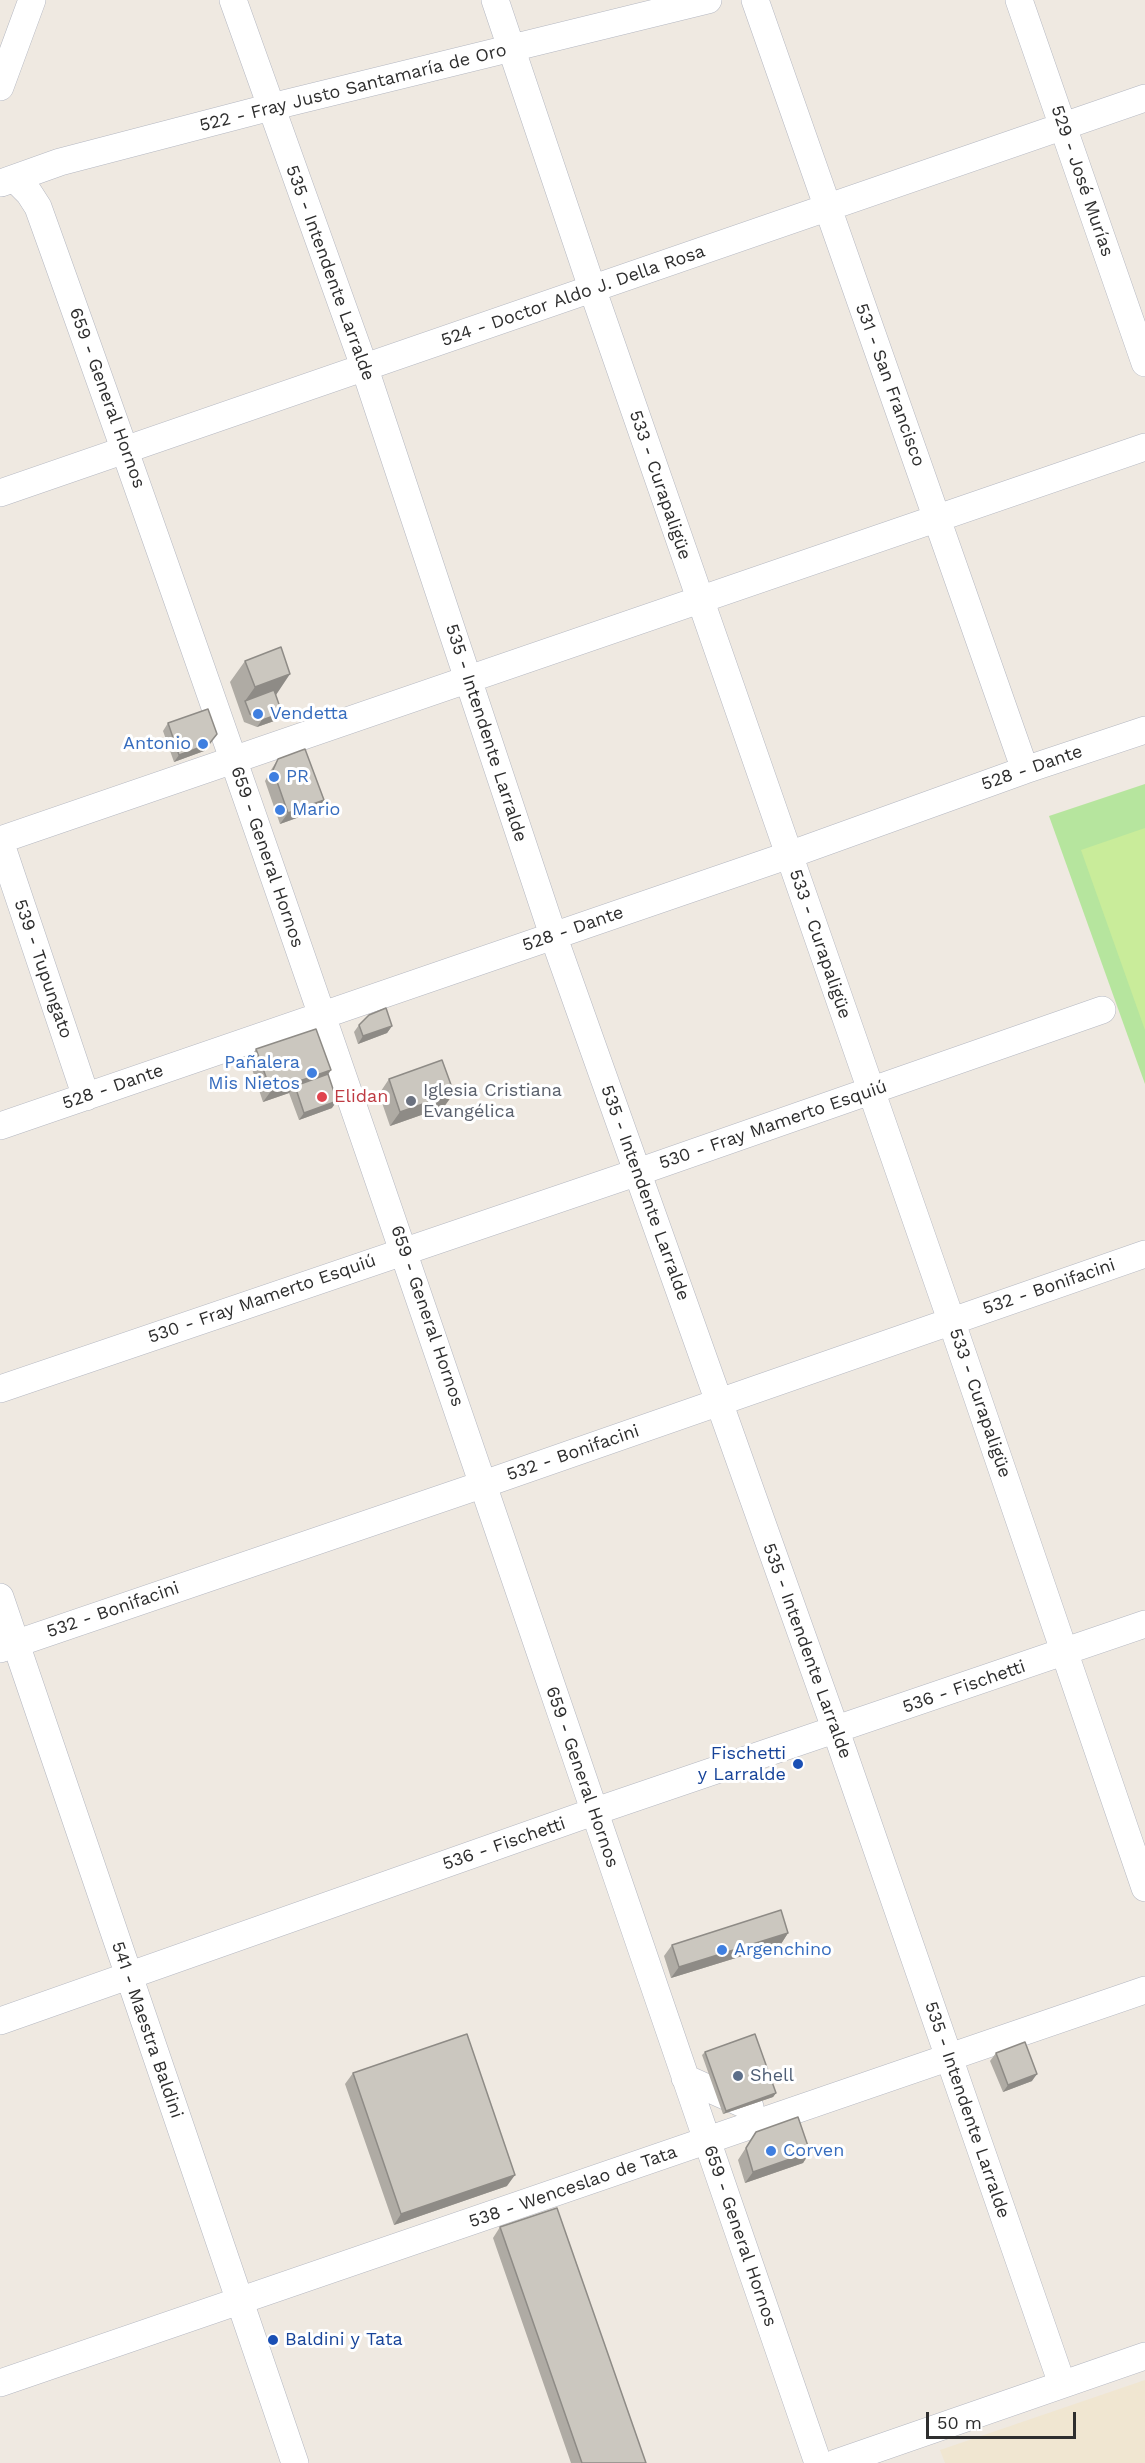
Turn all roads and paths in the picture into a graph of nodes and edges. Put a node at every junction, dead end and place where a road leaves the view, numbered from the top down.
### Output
1 (32, 0) edge
2 (233, 0) edge
3 (495, 0) edge
4 (708, 0) edge
5 (755, 0) edge
6 (1018, 0) edge
7 (512, 48) junction
8 (0, 87) edge
9 (1145, 98) edge
10 (271, 107) junction
11 (1063, 126) junction
12 (8, 181) edge
13 (827, 209) junction
14 (592, 288) junction
15 (1145, 363) edge
16 (365, 369) junction
17 (1145, 447) edge
18 (126, 450) junction
19 (0, 494) edge
20 (937, 518) junction
21 (700, 601) junction
22 (468, 679) junction
23 (1145, 730) edge
24 (233, 760) junction
25 (1025, 770) junction
26 (0, 841) edge
27 (789, 855) junction
28 (553, 935) junction
29 (1102, 1011) dead end
30 (322, 1015) junction
31 (872, 1090) junction
32 (86, 1097) junction
33 (0, 1126) edge
34 (638, 1172) junction
35 (405, 1251) junction
36 (1145, 1254) edge
37 (951, 1320) junction
38 (0, 1389) edge
39 (719, 1402) junction
40 (484, 1484) junction
41 (0, 1596) edge
42 (1145, 1624) edge
43 (8, 1646) edge
44 (1065, 1652) junction
45 (836, 1731) junction
46 (593, 1812) junction
47 (1145, 1888) edge
48 (129, 1977) junction
49 (1145, 1990) edge
50 (0, 2021) edge
51 (948, 2057) junction
52 (685, 2078) junction
53 (772, 2118) junction
54 (706, 2140) junction
55 (238, 2302) junction
56 (1145, 2356) edge
57 (0, 2383) edge
58 (1062, 2384) junction
59 (295, 2463) edge
60 (818, 2463) edge
61 (836, 2463) edge

1 - 8 street
2 - 10 street, 535 - Intendente Larralde
3 - 7 street, 533 - Curapaligüe
4 - 7 street, 522 - Fray Justo Santamaría de Oro
5 - 13 street, 531 - San Francisco
6 - 11 street, 529 - José Murías
7 - 10 street, 522 - Fray Justo Santamaría de Oro
7 - 14 street, 533 - Curapaligüe
9 - 11 street, 524 - Doctor Aldo J. Della Rosa
10 - 12 street, 522 - Fray Justo Santamaría de Oro
10 - 16 street, 535 - Intendente Larralde
11 - 13 street, 524 - Doctor Aldo J. Della Rosa
11 - 15 street, 529 - José Murías
12 - 18 street, 659 - General Hornos
13 - 14 street, 524 - Doctor Aldo J. Della Rosa
13 - 20 street, 531 - San Francisco
14 - 16 street, 524 - Doctor Aldo J. Della Rosa
14 - 21 street, 533 - Curapaligüe
16 - 18 street, 524 - Doctor Aldo J. Della Rosa
16 - 22 street, 535 - Intendente Larralde
17 - 20 street
18 - 19 street, 524 - Doctor Aldo J. Della Rosa
18 - 24 street, 659 - General Hornos
20 - 21 street
20 - 25 street, 531 - San Francisco
21 - 22 street
21 - 27 street, 533 - Curapaligüe
22 - 24 street
22 - 28 street, 535 - Intendente Larralde
23 - 25 street, 528 - Dante
24 - 26 street
24 - 30 street, 659 - General Hornos
25 - 27 street, 528 - Dante
26 - 32 street, 539 - Tupungato
27 - 28 street, 528 - Dante
27 - 31 street, 533 - Curapaligüe
28 - 30 street, 528 - Dante
28 - 34 street, 535 - Intendente Larralde
29 - 31 street, 530 - Fray Mamerto Esquiú
30 - 32 street, 528 - Dante
30 - 35 street, 659 - General Hornos
31 - 34 street, 530 - Fray Mamerto Esquiú
31 - 37 street, 533 - Curapaligüe
32 - 33 street, 528 - Dante
34 - 35 street, 530 - Fray Mamerto Esquiú
34 - 39 street, 535 - Intendente Larralde
35 - 38 street, 530 - Fray Mamerto Esquiú
35 - 40 street, 659 - General Hornos
36 - 37 street, 532 - Bonifacini
37 - 39 street, 532 - Bonifacini
37 - 44 street, 533 - Curapaligüe
39 - 40 street, 532 - Bonifacini
39 - 45 street, 535 - Intendente Larralde
40 - 43 street, 532 - Bonifacini
40 - 46 street, 659 - General Hornos
41 - 43 street, 541 - Maestra Baldini
42 - 44 street, 536 - Fischetti
43 - 48 street, 541 - Maestra Baldini
44 - 45 street, 536 - Fischetti
44 - 47 street, 533 - Curapaligüe
45 - 46 street, 536 - Fischetti
45 - 51 street, 535 - Intendente Larralde
46 - 48 street, 536 - Fischetti
46 - 52 street, 659 - General Hornos
48 - 50 street, 536 - Fischetti
48 - 55 street, 541 - Maestra Baldini
49 - 51 street, 538 - Wenceslao de Tata
51 - 53 street, 538 - Wenceslao de Tata
51 - 58 street, 535 - Intendente Larralde
52 - 53 street
52 - 54 street, 659 - General Hornos
53 - 54 street, 538 - Wenceslao de Tata
54 - 55 street, 538 - Wenceslao de Tata
54 - 60 street, 659 - General Hornos
55 - 57 street, 538 - Wenceslao de Tata
55 - 59 street, 541 - Maestra Baldini
56 - 58 street
58 - 61 street

